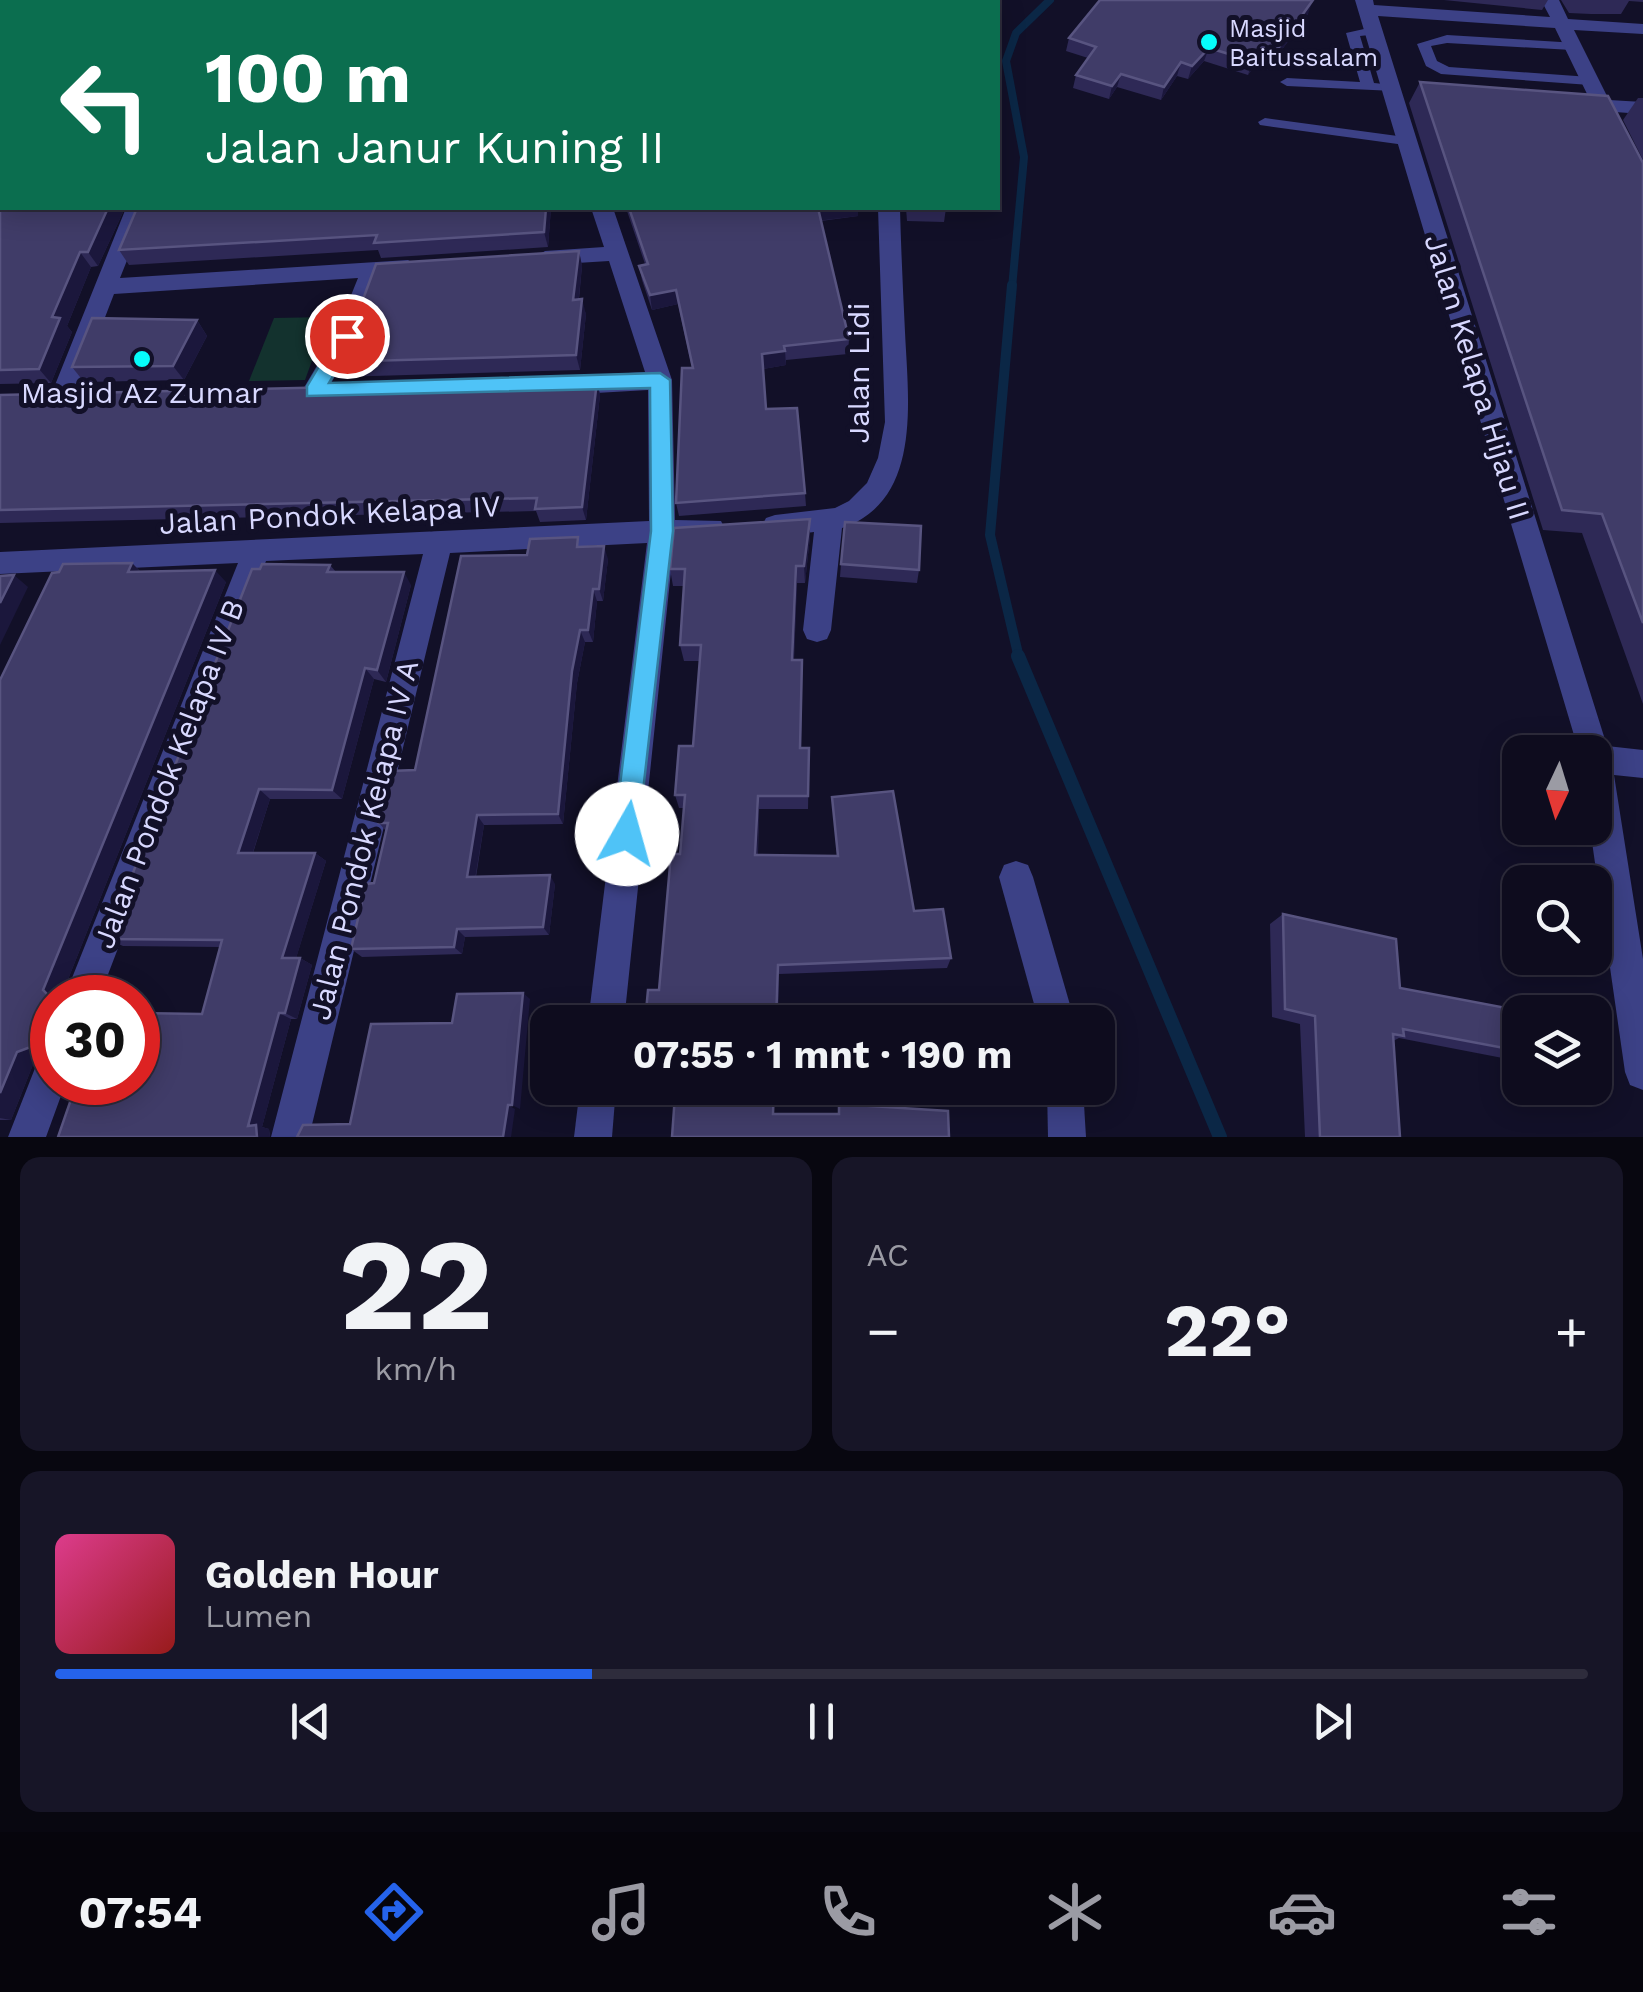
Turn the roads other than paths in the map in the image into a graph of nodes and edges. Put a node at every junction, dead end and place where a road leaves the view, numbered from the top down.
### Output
1 (1550, 0) edge
2 (1368, 14) edge
3 (1561, 23) junction
4 (1643, 28) edge
5 (1572, 46) junction
6 (1590, 80) junction
7 (1287, 82) dead end
8 (1388, 88) junction
9 (1563, 102) edge
10 (1602, 104) junction
11 (1643, 108) edge
12 (1266, 122) dead end
13 (1618, 138) edge
14 (1404, 142) junction
15 (136, 210) edge
16 (603, 210) edge
17 (889, 210) edge
18 (619, 253) junction
19 (524, 260) edge
20 (429, 266) edge
21 (372, 269) junction
22 (104, 287) junction
23 (660, 380) junction
24 (541, 386) edge
25 (352, 390) edge
26 (31, 396) edge
27 (829, 521) junction
28 (662, 531) junction
29 (439, 543) junction
30 (256, 551) junction
31 (60, 560) junction
32 (0, 564) edge
33 (42, 596) edge
34 (817, 630) dead end
35 (1588, 735) edge
36 (1612, 759) edge
37 (1643, 764) edge
38 (1609, 845) edge
39 (1016, 877) dead end
40 (90, 975) edge
41 (608, 1005) edge
42 (1053, 1005) edge
43 (1643, 1072) edge
44 (39, 1105) edge
45 (596, 1105) edge
46 (1066, 1105) edge
47 (26, 1137) edge
48 (290, 1137) edge
49 (592, 1137) edge
50 (1067, 1137) edge

1 - 3 street
2 - 3 street
2 - 8 street, Jalan Kelapa Hijau II
3 - 4 street
3 - 5 street
5 - 6 street
5 - 6 lane
6 - 10 street
7 - 8 lane
8 - 14 street, Jalan Kelapa Hijau II
9 - 10 street
10 - 11 street
10 - 13 street
12 - 14 lane
14 - 35 street, Jalan Kelapa Hijau II
15 - 22 street
16 - 18 street
17 - 27 street, Jalan Lidi
18 - 19 street
18 - 23 street
20 - 21 street
21 - 22 street
21 - 25 street
22 - 26 street
23 - 24 street
23 - 28 street
27 - 28 street, Jalan Lidi
27 - 34 street
28 - 29 street, Jalan Pondok Kelapa IV
28 - 41 street
29 - 30 street, Jalan Pondok Kelapa IV
29 - 48 street, Jalan Pondok Kelapa IV A
30 - 31 street, Jalan Pondok Kelapa IV
30 - 40 street, Jalan Pondok Kelapa IV B
31 - 32 street, Jalan Pondok Kelapa IV
31 - 33 street
36 - 37 street
38 - 43 street, Jalan Kelapa Hijau II
39 - 42 street
44 - 47 street
45 - 49 street
46 - 50 street

